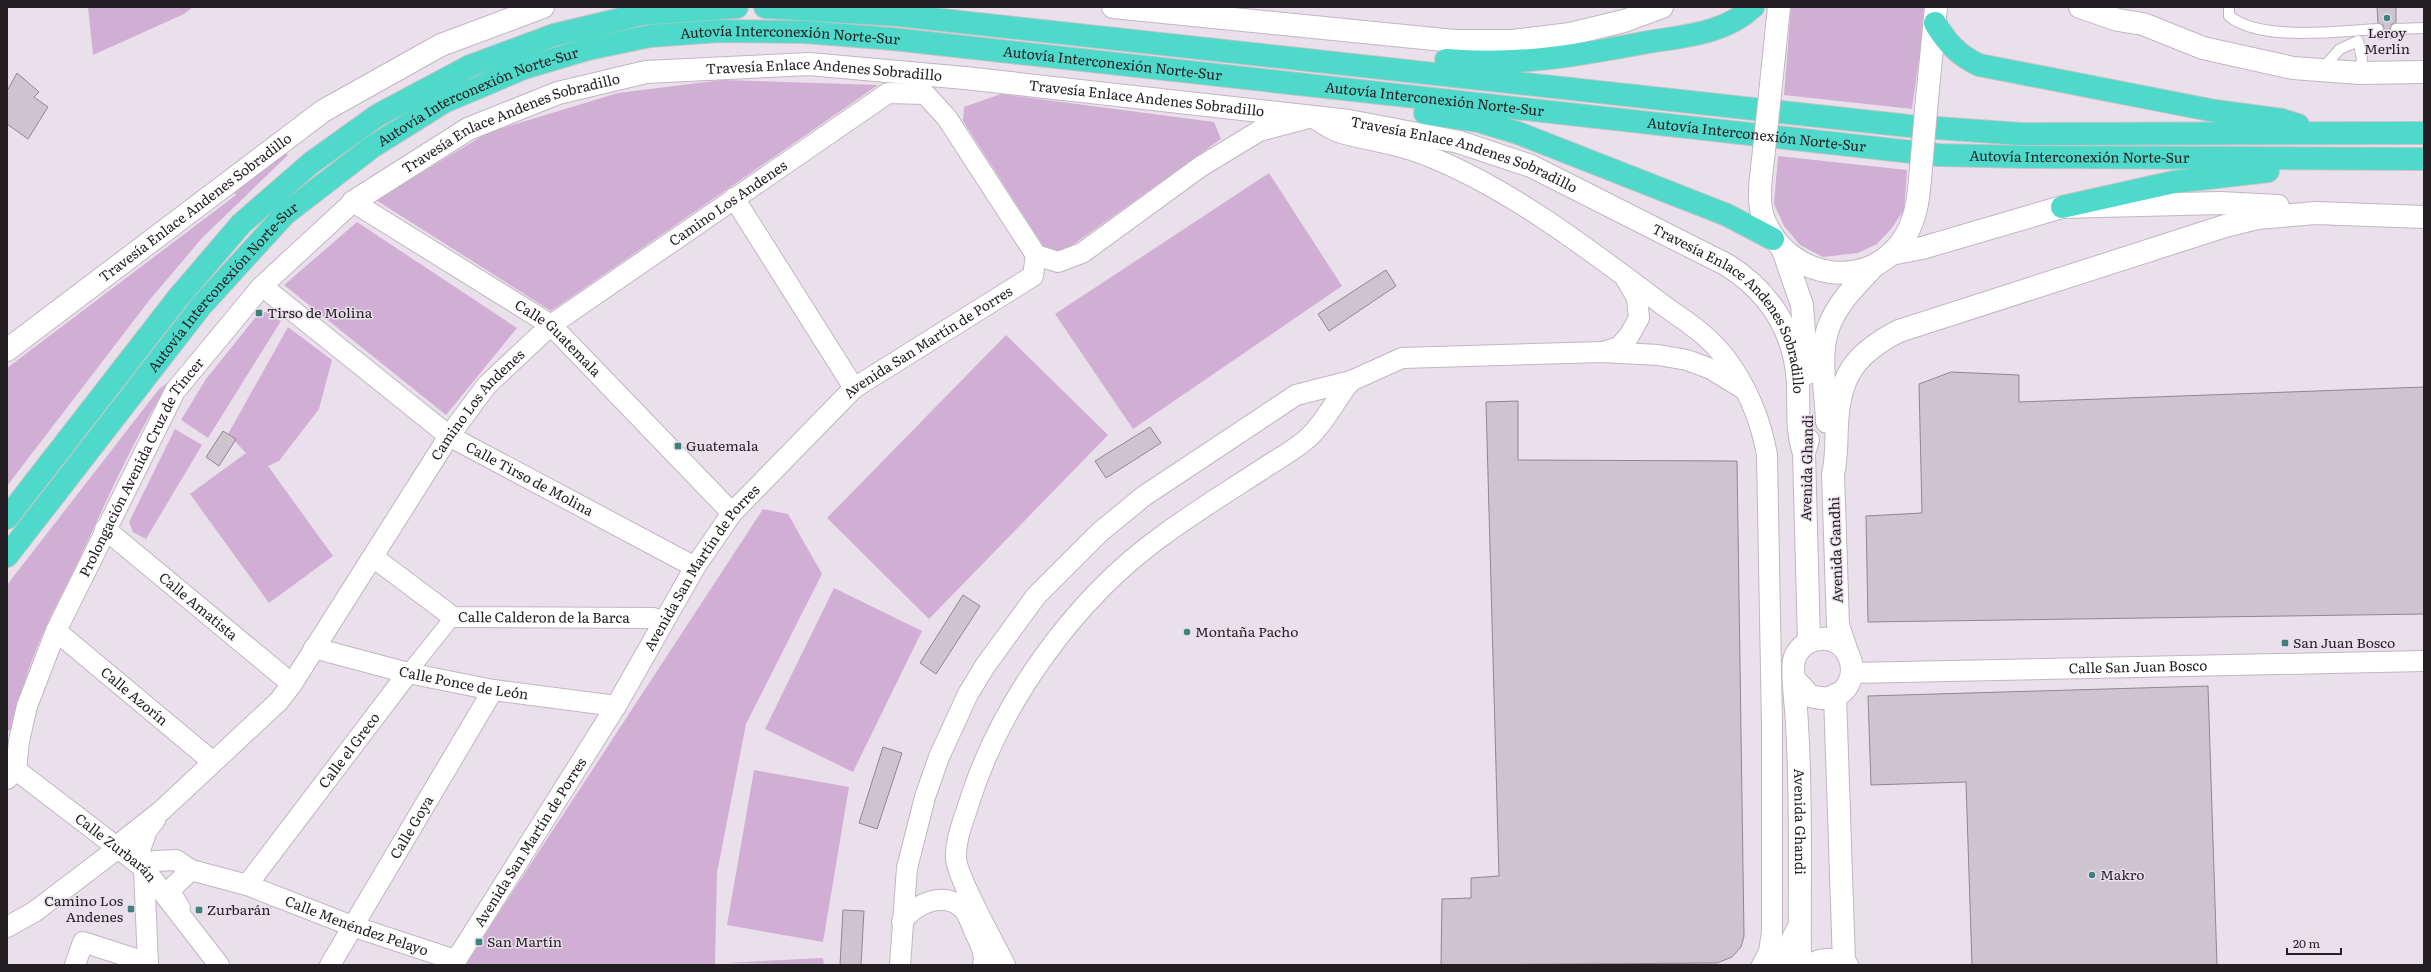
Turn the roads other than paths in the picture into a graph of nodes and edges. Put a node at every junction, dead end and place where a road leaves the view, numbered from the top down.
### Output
1 (543, 7) edge
2 (737, 7) edge
3 (765, 7) edge
4 (1113, 7) edge
5 (1662, 7) edge
6 (1753, 7) edge
7 (1779, 7) edge
8 (2080, 7) edge
9 (2113, 7) edge
10 (2229, 7) edge
11 (1936, 15) edge
12 (2143, 24) junction
13 (2424, 28) edge
14 (2396, 29) dead end
15 (2378, 30) dead end
16 (1398, 70) junction
17 (2321, 70) junction
18 (2424, 72) edge
19 (2360, 73) junction
20 (1374, 93) junction
21 (1312, 117) junction
22 (2322, 133) junction
23 (2424, 133) edge
24 (2304, 159) junction
25 (2424, 159) edge
26 (734, 198) junction
27 (353, 202) junction
28 (2062, 208) junction
29 (2316, 213) junction
30 (2424, 217) edge
31 (1778, 244) junction
32 (1036, 255) junction
33 (1883, 259) junction
34 (1624, 275) junction
35 (262, 286) junction
36 (551, 325) junction
37 (7, 350) edge
38 (1603, 352) junction
39 (1351, 381) junction
40 (854, 388) junction
41 (1745, 390) junction
42 (449, 436) junction
43 (1804, 453) junction
44 (1833, 474) junction
45 (732, 513) junction
46 (7, 518) edge
47 (105, 528) junction
48 (7, 556) edge
49 (373, 556) junction
50 (695, 567) junction
51 (453, 617) junction
52 (662, 623) junction
53 (56, 631) junction
54 (1809, 642) junction
55 (314, 648) junction
56 (1846, 649) junction
57 (2424, 661) edge
58 (408, 673) junction
59 (1852, 673) junction
60 (1795, 680) junction
61 (292, 684) junction
62 (493, 690) junction
63 (1835, 695) junction
64 (616, 706) junction
65 (213, 762) junction
66 (10, 771) edge
67 (161, 811) junction
68 (117, 849) junction
69 (144, 868) junction
70 (191, 870) junction
71 (246, 885) junction
72 (902, 922) junction
73 (147, 924) junction
74 (1800, 924) junction
75 (352, 926) junction
76 (7, 927) edge
77 (900, 941) junction
78 (982, 945) junction
79 (214, 958) edge
80 (454, 963) edge
81 (148, 964) edge
82 (1845, 964) edge
83 (75, 965) edge
84 (330, 965) edge
85 (900, 965) edge
86 (909, 965) edge
87 (982, 965) edge
88 (992, 965) edge
89 (1005, 965) edge
90 (1762, 965) edge
91 (1779, 965) edge
92 (1800, 965) edge
93 (1811, 965) edge

1 - 37 street, Travesía Enlace Andenes Sobradillo
2 - 46 highway, Autovía Interconexión Norte-Sur
3 - 16 highway, Autovía Interconexión Norte-Sur
4 - 5 street
6 - 16 highway
7 - 31 street, Avenida Ghandi, bridge
8 - 12 street
9 - 12 street
10 - 15 lane
11 - 22 highway
11 - 33 street, Avenida Ghandi, bridge
12 - 17 street
13 - 14 lane
16 - 22 highway, Autovía Interconexión Norte-Sur
17 - 19 street
17 - 19 lane
18 - 19 street
20 - 24 highway, Autovía Interconexión Norte-Sur
20 - 31 highway
20 - 48 highway, Autovía Interconexión Norte-Sur
21 - 27 street, Travesía Enlace Andenes Sobradillo
21 - 32 street
21 - 34 street
21 - 43 street, Travesía Enlace Andenes Sobradillo
22 - 23 highway, Autovía Interconexión Norte-Sur
24 - 25 highway, Autovía Interconexión Norte-Sur
24 - 28 highway
26 - 32 street, Camino Los Andenes
26 - 36 street, Camino Los Andenes
26 - 40 street
27 - 35 street, Prolongación Avenida Cruz de Tíncer
27 - 36 street, Calle Guatemala
28 - 29 street
28 - 33 street
29 - 30 street
29 - 44 street
31 - 33 street
31 - 43 street, Avenida Ghandi
32 - 40 street, Avenida San Martín de Porres
33 - 44 street, Avenida Ghandi
34 - 38 street
34 - 41 street
35 - 42 street, Calle Tirso de Molina
35 - 47 street, Prolongación Avenida Cruz de Tíncer
36 - 42 street, Camino Los Andenes
36 - 45 street, Calle Guatemala
38 - 39 street
38 - 41 street
39 - 72 street
39 - 89 street
40 - 45 street, Avenida San Martín de Porres
41 - 90 street
42 - 49 street, Camino Los Andenes
42 - 50 street, Calle Tirso de Molina
43 - 54 street, Avenida Ghandi
44 - 56 street, Avenida Gandhi
45 - 50 street, Avenida San Martín de Porres
47 - 53 street, Prolongación Avenida Cruz de Tíncer
47 - 61 street, Calle Amatista
49 - 51 street, Calle Calderon de la Barca
49 - 55 street, Camino Los Andenes
50 - 52 street, Avenida San Martín de Porres
51 - 52 street, Calle Calderon de la Barca
51 - 58 street, Calle el Greco
52 - 64 street, Avenida San Martín de Porres
53 - 65 street, Calle Azorín
53 - 66 street, Prolongación Avenida Cruz de Tíncer
54 - 56 street
54 - 60 street
55 - 58 street, Calle Ponce de León
55 - 61 street, Camino Los Andenes
56 - 59 street
57 - 59 street, Calle San Juan Bosco
58 - 62 street, Calle Ponce de León
58 - 71 street, Calle el Greco
59 - 63 street
60 - 63 street
60 - 74 street, Avenida Ghandi
61 - 65 street, Camino Los Andenes
62 - 64 street, Calle Ponce de León
62 - 75 street, Calle Goya
63 - 82 street
64 - 80 street, Avenida San Martín de Porres
65 - 67 street, Camino Los Andenes
66 - 68 street, Calle Zurbarán
67 - 68 street, Camino Los Andenes
67 - 69 street, Camino Los Andenes
68 - 69 street, Calle Zurbarán
68 - 76 street, Camino Los Andenes
69 - 70 street, Calle Menéndez Pelayo
69 - 73 street, Camino Los Andenes
69 - 79 street, Calle Zurbarán
70 - 71 street, Calle Menéndez Pelayo
70 - 79 street
71 - 75 street, Calle Menéndez Pelayo
72 - 77 street
72 - 78 street
73 - 79 street
73 - 81 street, Camino Los Andenes
74 - 91 street
74 - 92 street, Avenida Ghandi
75 - 80 street, Calle Menéndez Pelayo
75 - 84 street, Calle Goya
77 - 85 street
77 - 86 street
78 - 87 street
78 - 88 street
81 - 83 street
82 - 93 street

